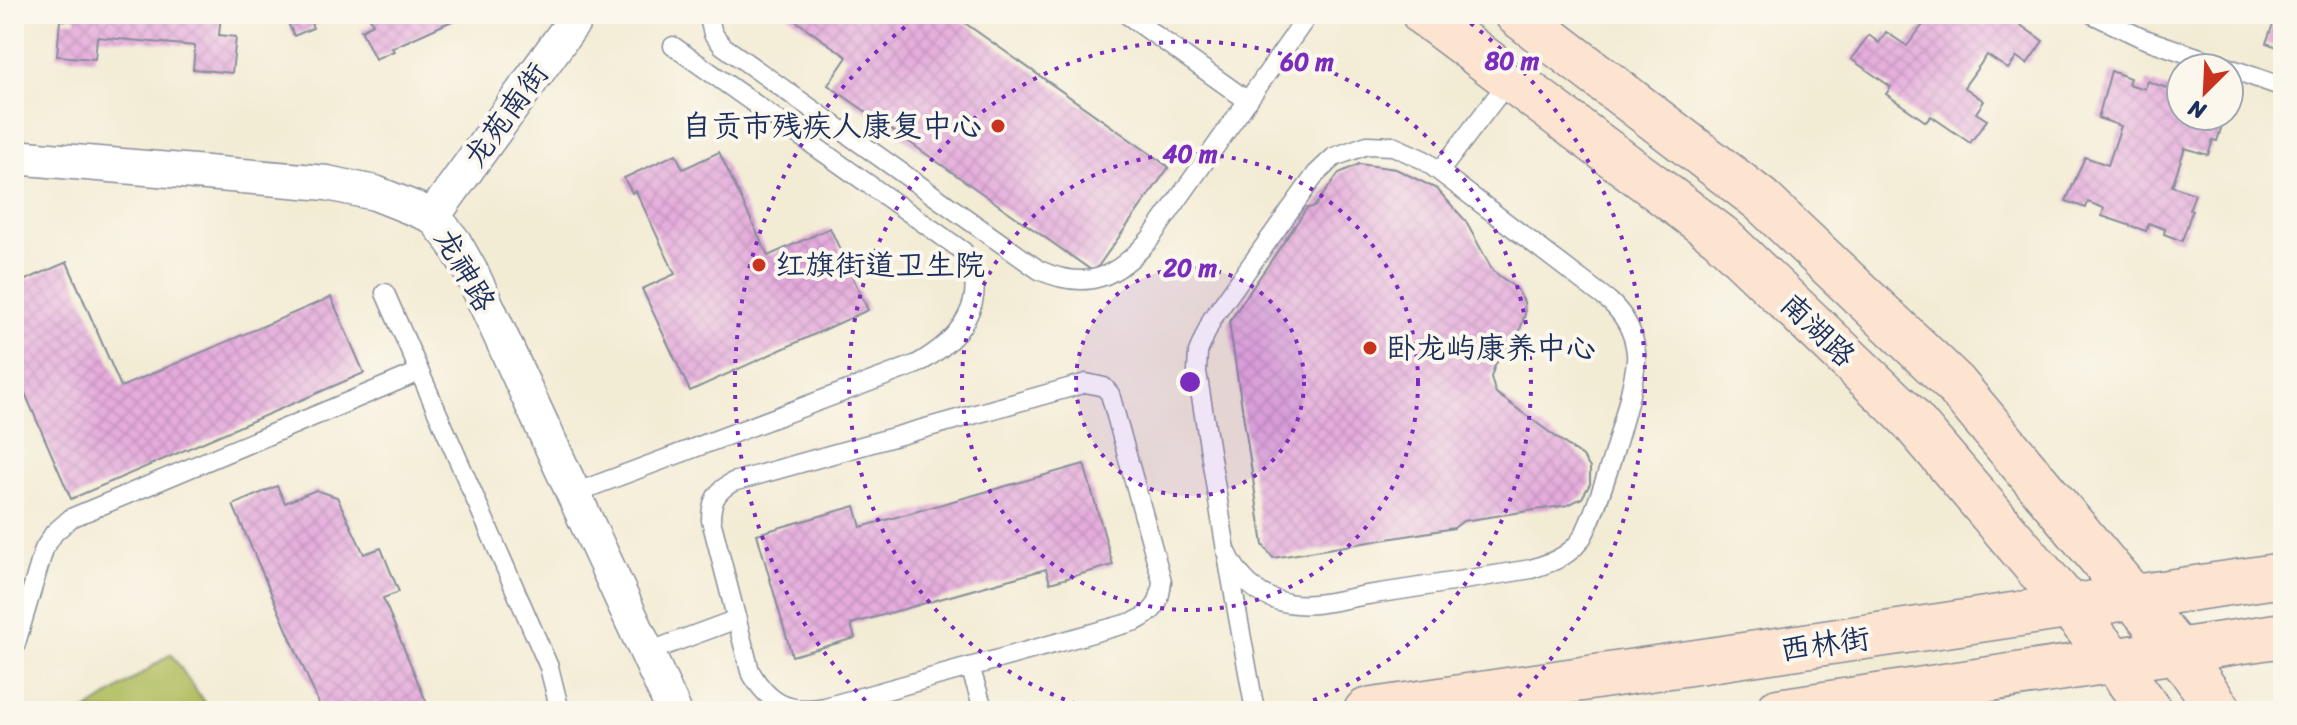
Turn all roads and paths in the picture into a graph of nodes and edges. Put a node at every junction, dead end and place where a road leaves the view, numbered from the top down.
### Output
1 (579, 14) edge
2 (708, 14) edge
3 (1126, 14) edge
4 (1309, 14) edge
5 (1424, 14) edge
6 (1517, 14) edge
7 (2092, 14) edge
8 (673, 46) dead end
9 (2183, 52) edge
10 (2245, 74) edge
11 (1511, 78) junction
12 (2283, 87) edge
13 (1248, 101) junction
14 (14, 157) edge
15 (1440, 171) junction
16 (433, 216) junction
17 (385, 293) dead end
18 (419, 372) junction
19 (572, 494) junction
20 (1226, 550) junction
21 (2283, 575) edge
22 (2132, 596) junction
23 (2071, 608) junction
24 (737, 619) junction
25 (2283, 635) edge
26 (14, 650) edge
27 (2177, 650) junction
28 (648, 652) junction
29 (2115, 662) junction
30 (970, 667) junction
31 (560, 711) edge
32 (674, 711) edge
33 (984, 711) edge
34 (1255, 711) edge
35 (1366, 711) edge
36 (1778, 711) edge
37 (2150, 711) edge
38 (2220, 711) edge

1 - 16 street, 龙苑南街
2 - 13 lane
3 - 13 lane
4 - 13 lane
5 - 11 main road, 南湖路
6 - 22 main road, 南湖路
7 - 9 lane
8 - 19 lane
10 - 12 lane
11 - 15 lane
11 - 23 main road, 南湖路
14 - 16 street, 龙神路
15 - 20 lane
15 - 20 lane
16 - 19 street, 龙神路
17 - 18 lane
18 - 26 lane
18 - 31 lane
19 - 28 street, 龙神路
20 - 34 lane
21 - 22 main road, 西林街
22 - 23 main road, 西林街
22 - 27 main road, 南湖路
23 - 29 main road, 南湖路
23 - 35 main road, 西林街
24 - 28 lane
24 - 30 lane
24 - 30 lane
25 - 27 main road, 西林街
27 - 29 main road, 西林街
27 - 38 main road, 南湖路
28 - 32 street, 龙神路
29 - 36 main road, 西林街
29 - 37 main road, 南湖路
30 - 33 lane

